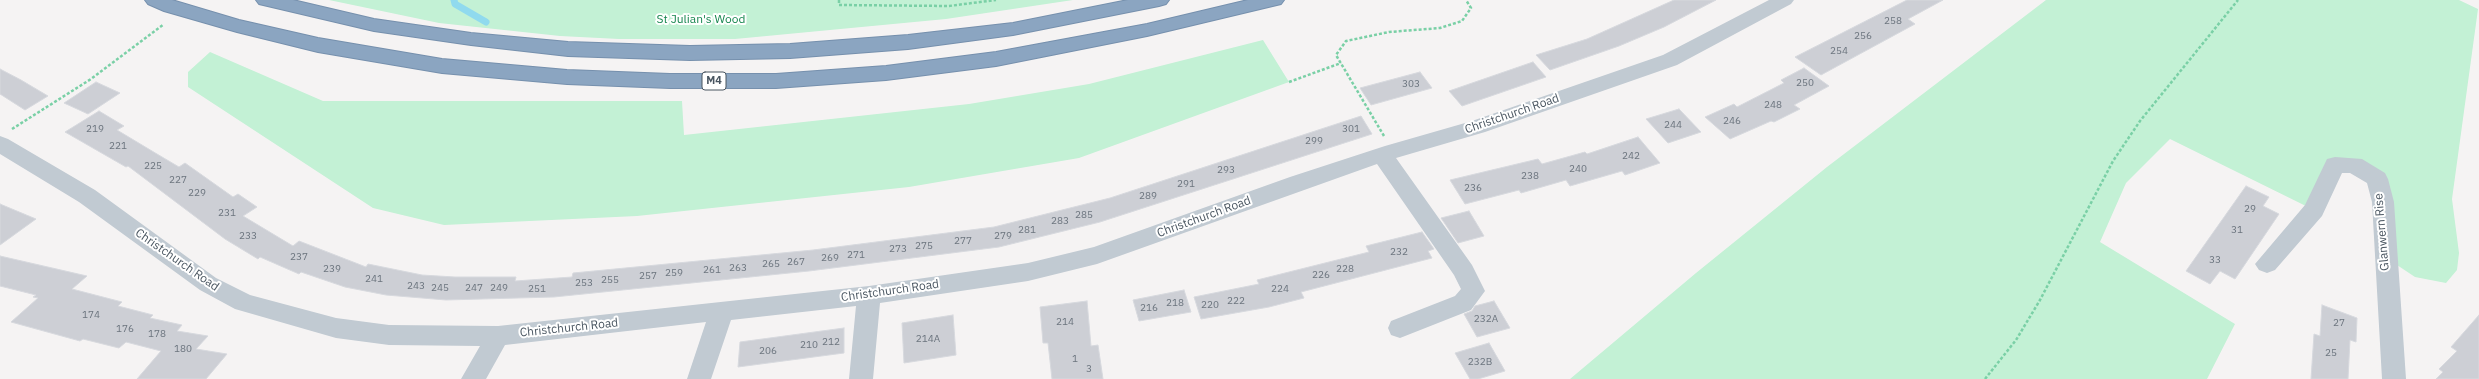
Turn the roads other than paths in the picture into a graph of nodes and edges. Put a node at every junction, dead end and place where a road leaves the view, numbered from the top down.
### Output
1 (155, 0) edge
2 (266, 0) edge
3 (1159, 0) edge
4 (1274, 0) edge
5 (1784, 0) edge
6 (3, 138) edge
7 (1388, 153) junction
8 (2267, 264) dead end
9 (869, 295) junction
10 (722, 311) junction
11 (1400, 328) dead end
12 (498, 336) junction
13 (473, 379) edge
14 (699, 379) edge
15 (861, 379) edge
16 (2394, 379) edge

1 - 4 highway, M4
2 - 3 highway
5 - 7 street, Christchurch Road
6 - 12 street, Christchurch Road
7 - 9 street, Christchurch Road
7 - 11 street
8 - 16 street, Glanwern Rise
9 - 10 street, Christchurch Road
9 - 15 street
10 - 12 street, Christchurch Road
10 - 14 street
12 - 13 street

